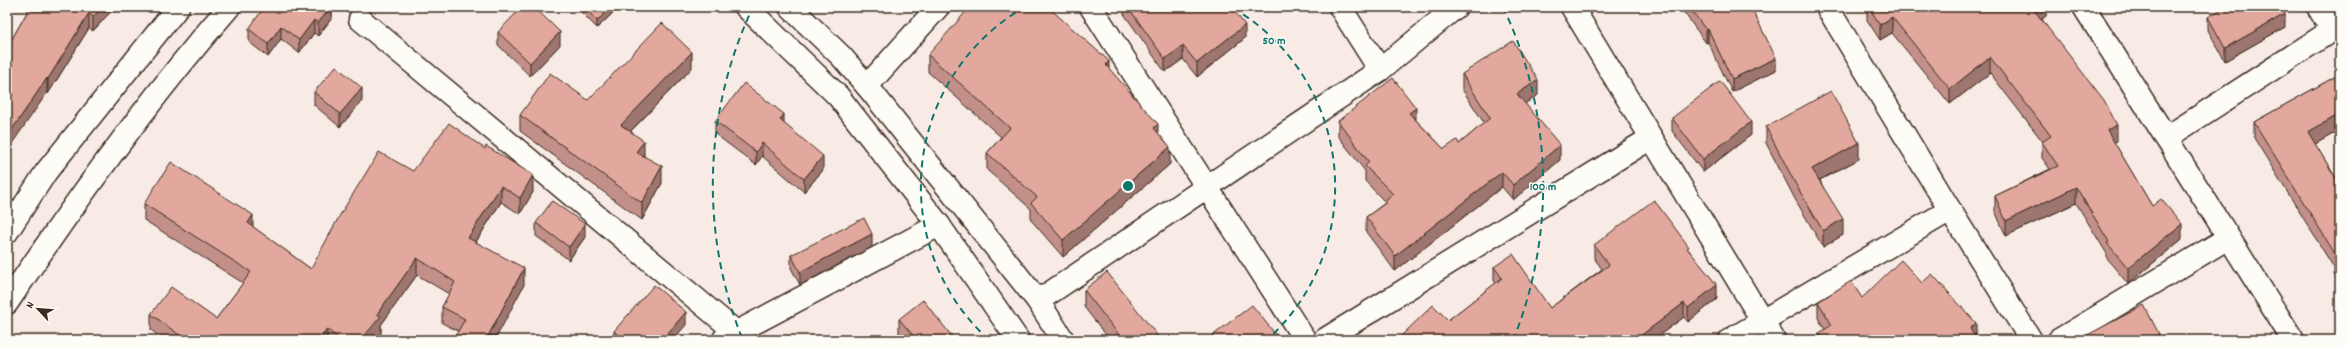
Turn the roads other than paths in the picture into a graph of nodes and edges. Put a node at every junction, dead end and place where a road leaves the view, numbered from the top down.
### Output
1 (178, 7) edge
2 (229, 7) edge
3 (746, 7) edge
4 (790, 7) edge
5 (938, 7) edge
6 (1091, 7) edge
7 (1340, 7) edge
8 (1456, 7) edge
9 (1572, 7) edge
10 (1828, 7) edge
11 (2084, 7) edge
12 (2318, 7) edge
13 (360, 19) dead end
14 (2336, 27) edge
15 (1380, 70) junction
16 (867, 86) junction
17 (1651, 138) junction
18 (2166, 138) junction
19 (1208, 187) junction
20 (1950, 210) junction
21 (939, 225) junction
22 (7, 232) edge
23 (2228, 238) junction
24 (1038, 301) junction
25 (7, 303) edge
26 (1761, 321) junction
27 (729, 336) edge
28 (1018, 340) edge
29 (1063, 340) edge
30 (1305, 340) edge
31 (1324, 340) edge
32 (1730, 340) edge
33 (1774, 340) edge
34 (2032, 340) edge
35 (2060, 340) edge
36 (2293, 340) edge

1 - 22 main road
2 - 25 main road
3 - 21 main road
4 - 16 main road
5 - 16 main road
6 - 19 main road
7 - 15 main road
8 - 15 main road
9 - 17 main road
10 - 20 main road
11 - 18 main road
12 - 14 main road
13 - 27 main road
14 - 18 main road
15 - 19 main road
16 - 24 main road
17 - 26 main road
17 - 31 main road
18 - 23 main road
19 - 24 main road
19 - 30 main road
20 - 26 main road
20 - 34 main road
21 - 27 main road
21 - 28 main road
23 - 35 main road
23 - 36 main road
24 - 29 main road
26 - 32 main road
26 - 33 main road

